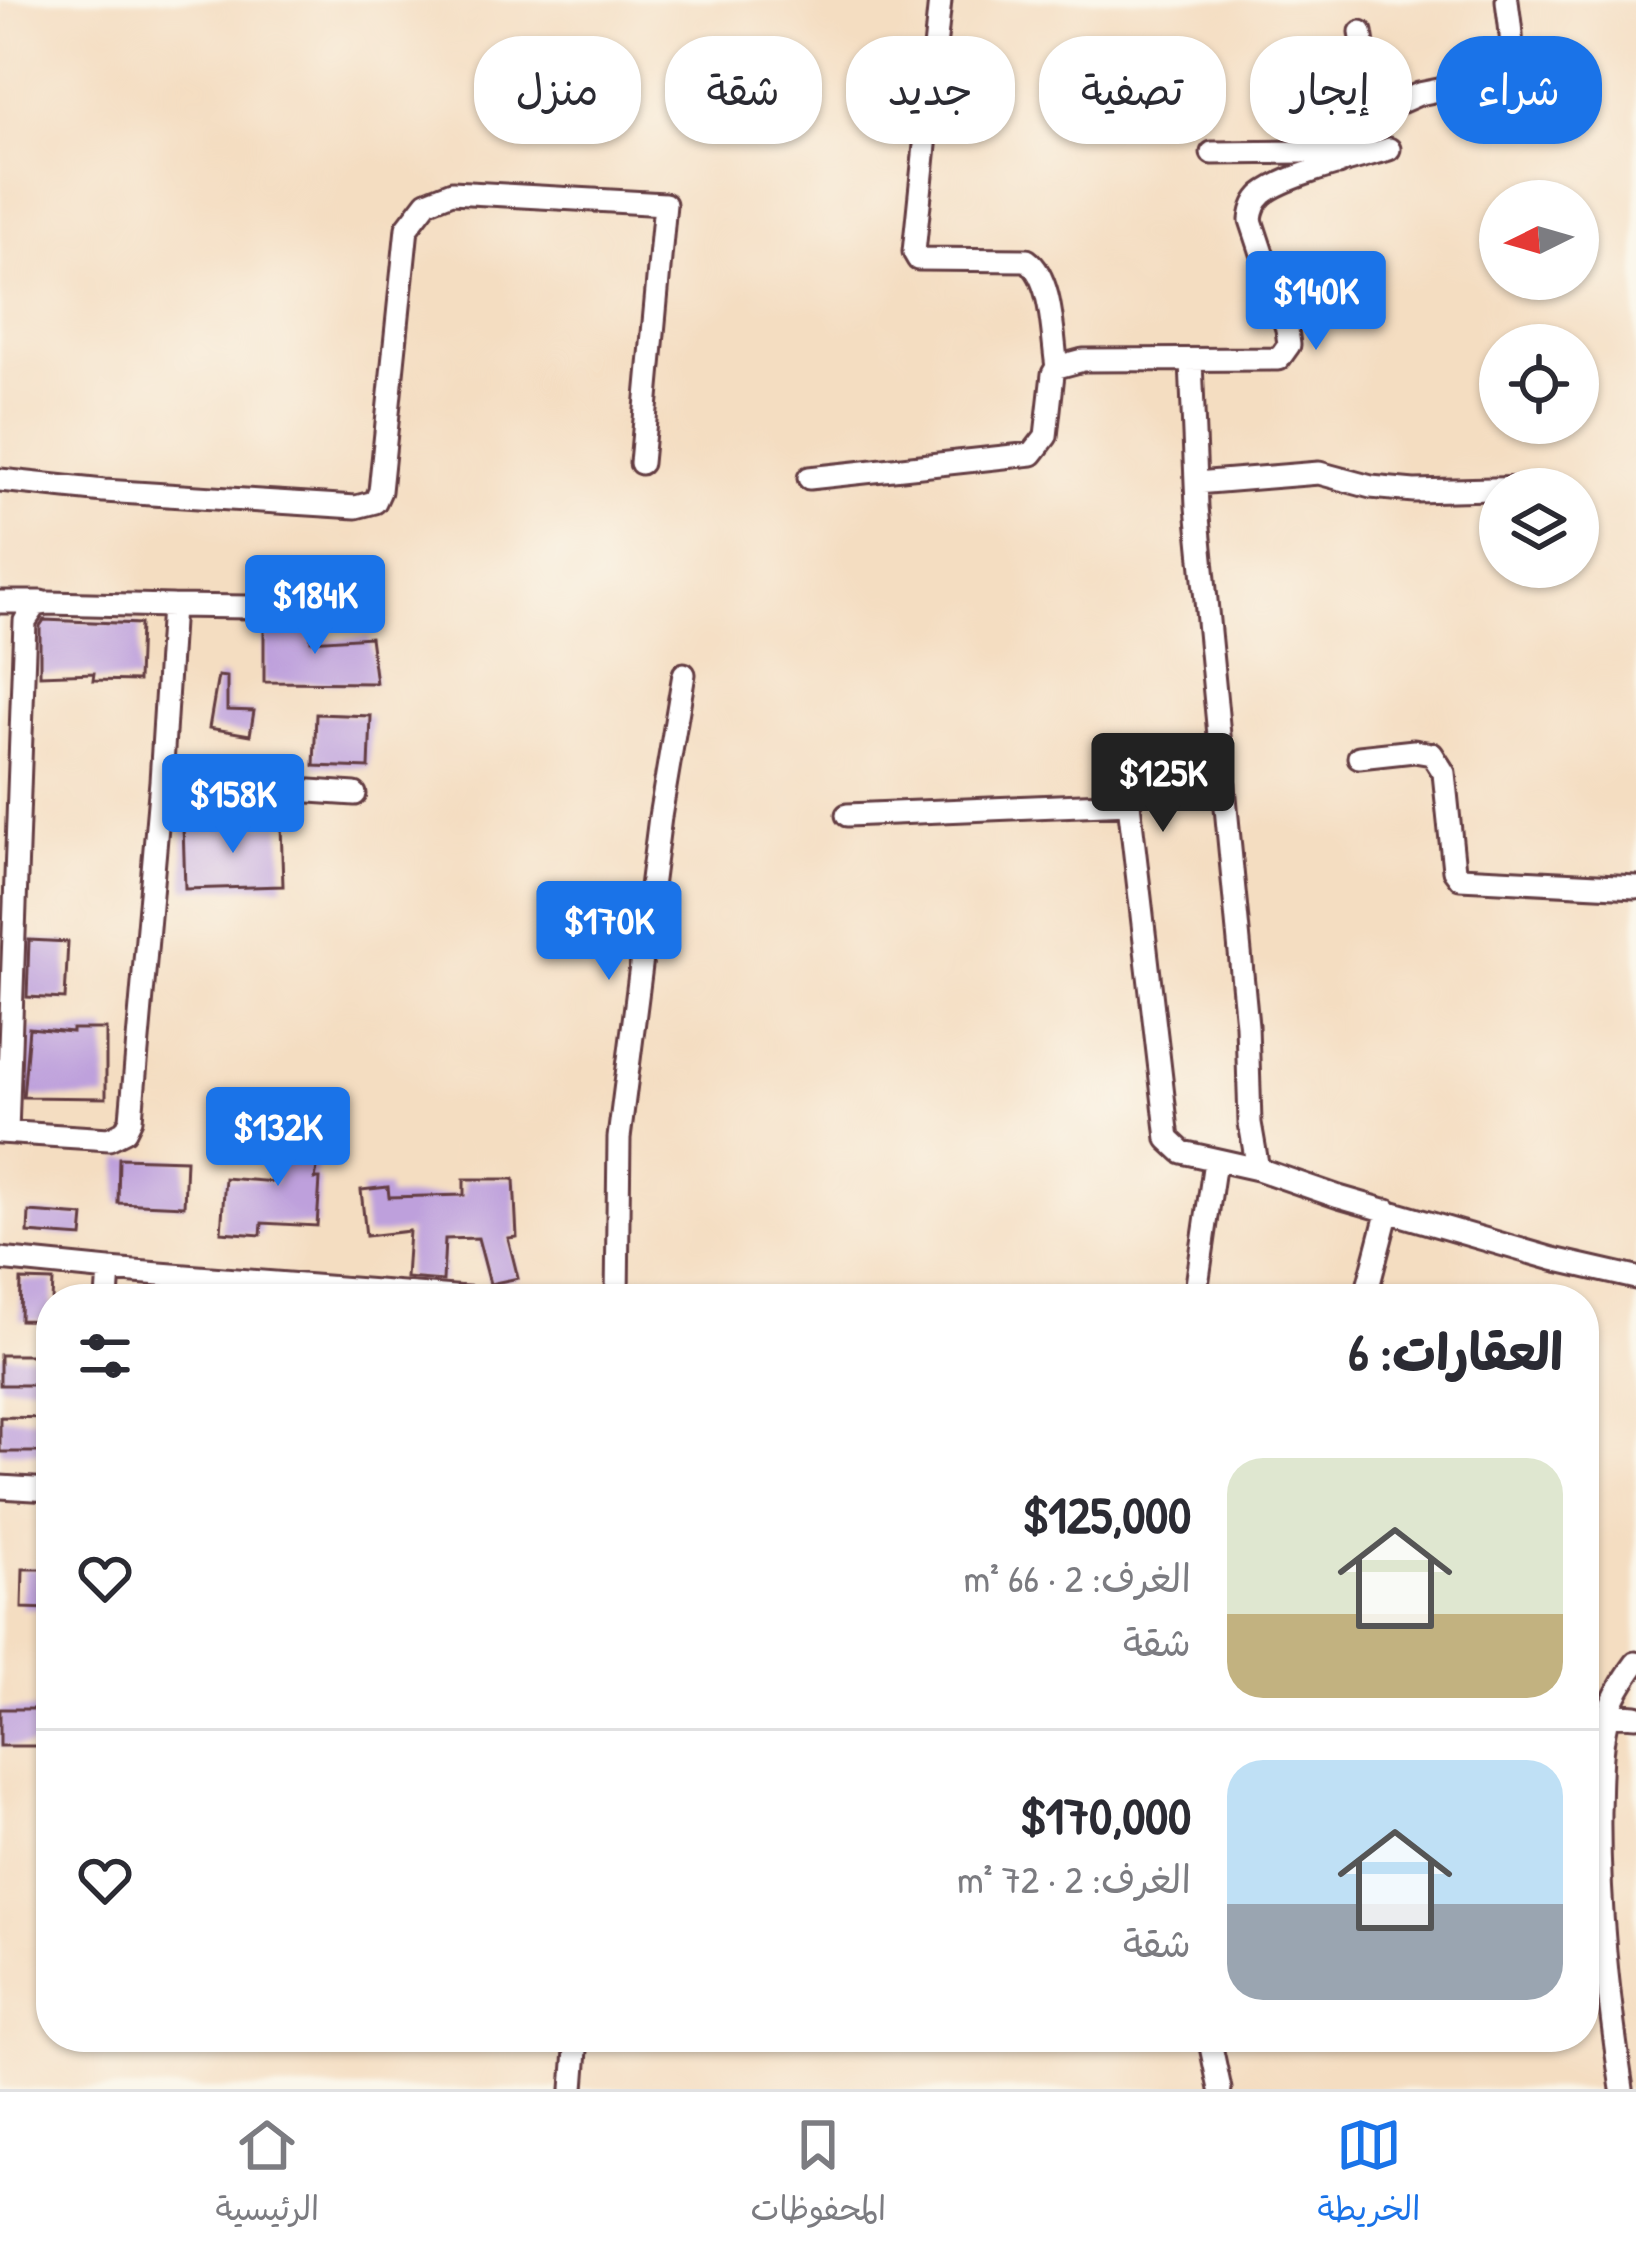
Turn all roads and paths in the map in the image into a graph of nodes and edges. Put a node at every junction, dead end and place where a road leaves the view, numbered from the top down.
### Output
1 (940, 0) edge
2 (1507, 0) edge
3 (1361, 32) dead end
4 (1362, 36) edge
5 (1412, 97) edge
6 (1345, 144) edge
7 (1354, 144) edge
8 (1389, 149) dead end
9 (1212, 153) dead end
10 (1339, 164) junction
11 (1191, 361) junction
12 (1058, 367) junction
13 (641, 463) dead end
14 (809, 478) dead end
15 (0, 480) edge
16 (1196, 483) junction
17 (1479, 489) edge
18 (0, 602) edge
19 (48, 602) junction
20 (172, 606) junction
21 (329, 608) dead end
22 (683, 674) dead end
23 (1359, 757) dead end
24 (161, 782) junction
25 (355, 794) dead end
26 (848, 815) dead end
27 (1636, 887) edge
28 (4, 1132) edge
29 (1216, 1161) junction
30 (1258, 1169) junction
31 (1388, 1210) junction
32 (0, 1258) edge
33 (109, 1270) junction
34 (1636, 1277) edge
35 (108, 1284) edge
36 (288, 1284) edge
37 (617, 1284) edge
38 (1197, 1284) edge
39 (1369, 1284) edge
40 (0, 1487) edge
41 (36, 1489) edge
42 (1636, 1663) edge
43 (1608, 1714) junction
44 (1636, 1716) edge
45 (1599, 1833) edge
46 (1599, 1898) edge
47 (1599, 1998) edge
48 (1608, 1998) junction
49 (576, 2052) edge
50 (1212, 2052) edge
51 (573, 2089) edge
52 (1220, 2089) edge
53 (1622, 2089) edge

1 - 12 street
2 - 5 street
3 - 4 street
6 - 9 street
7 - 10 street
8 - 10 street
10 - 11 street
11 - 12 street
11 - 16 street
12 - 14 street
13 - 15 street
16 - 17 street
16 - 30 street
18 - 19 street
19 - 20 street
19 - 28 street
20 - 21 street
20 - 24 street
22 - 37 street
23 - 27 street
24 - 25 street
24 - 28 street
26 - 29 street
29 - 30 street
29 - 38 street
30 - 31 street
31 - 34 street
31 - 39 street
32 - 33 street
33 - 35 street
33 - 36 street
40 - 41 street
42 - 43 street
43 - 44 street
43 - 45 street
46 - 48 street
47 - 48 street
48 - 53 street
49 - 51 street
50 - 52 street

